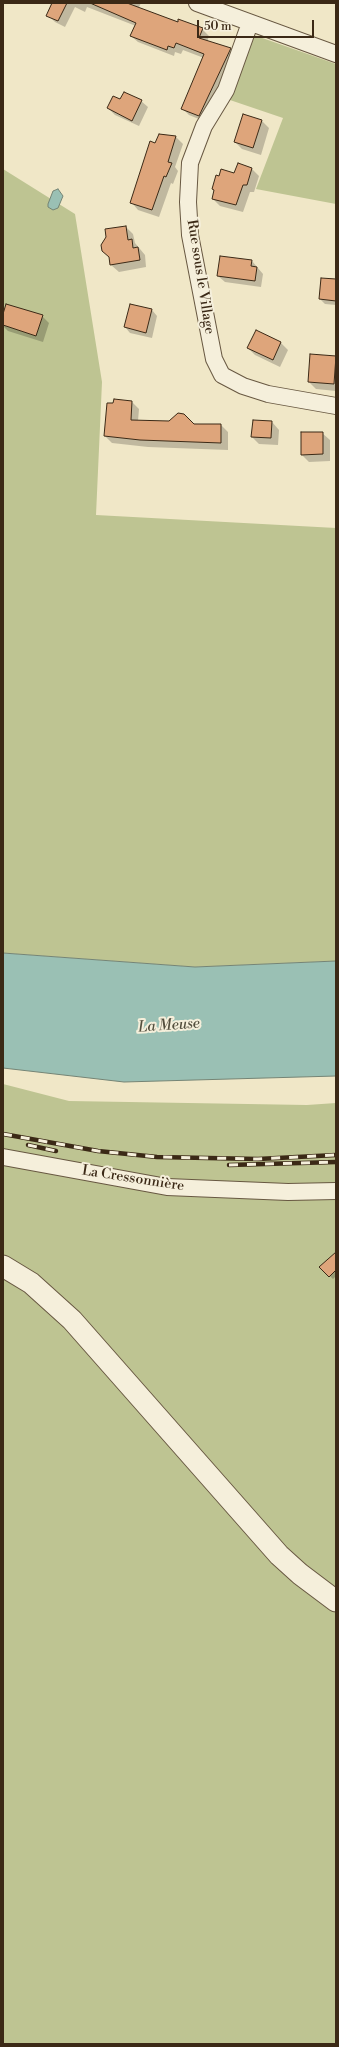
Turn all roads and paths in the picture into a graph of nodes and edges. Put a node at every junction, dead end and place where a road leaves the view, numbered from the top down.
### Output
1 (197, 3) edge
2 (224, 8) edge
3 (250, 23) junction
4 (336, 54) edge
5 (336, 406) edge
6 (3, 1157) edge
7 (336, 1191) edge
8 (3, 1266) edge
9 (336, 1602) edge

1 - 2 street
2 - 3 street
3 - 4 street
3 - 5 street, Rue sous le Village
6 - 7 street, La Cressonnière
8 - 9 street

